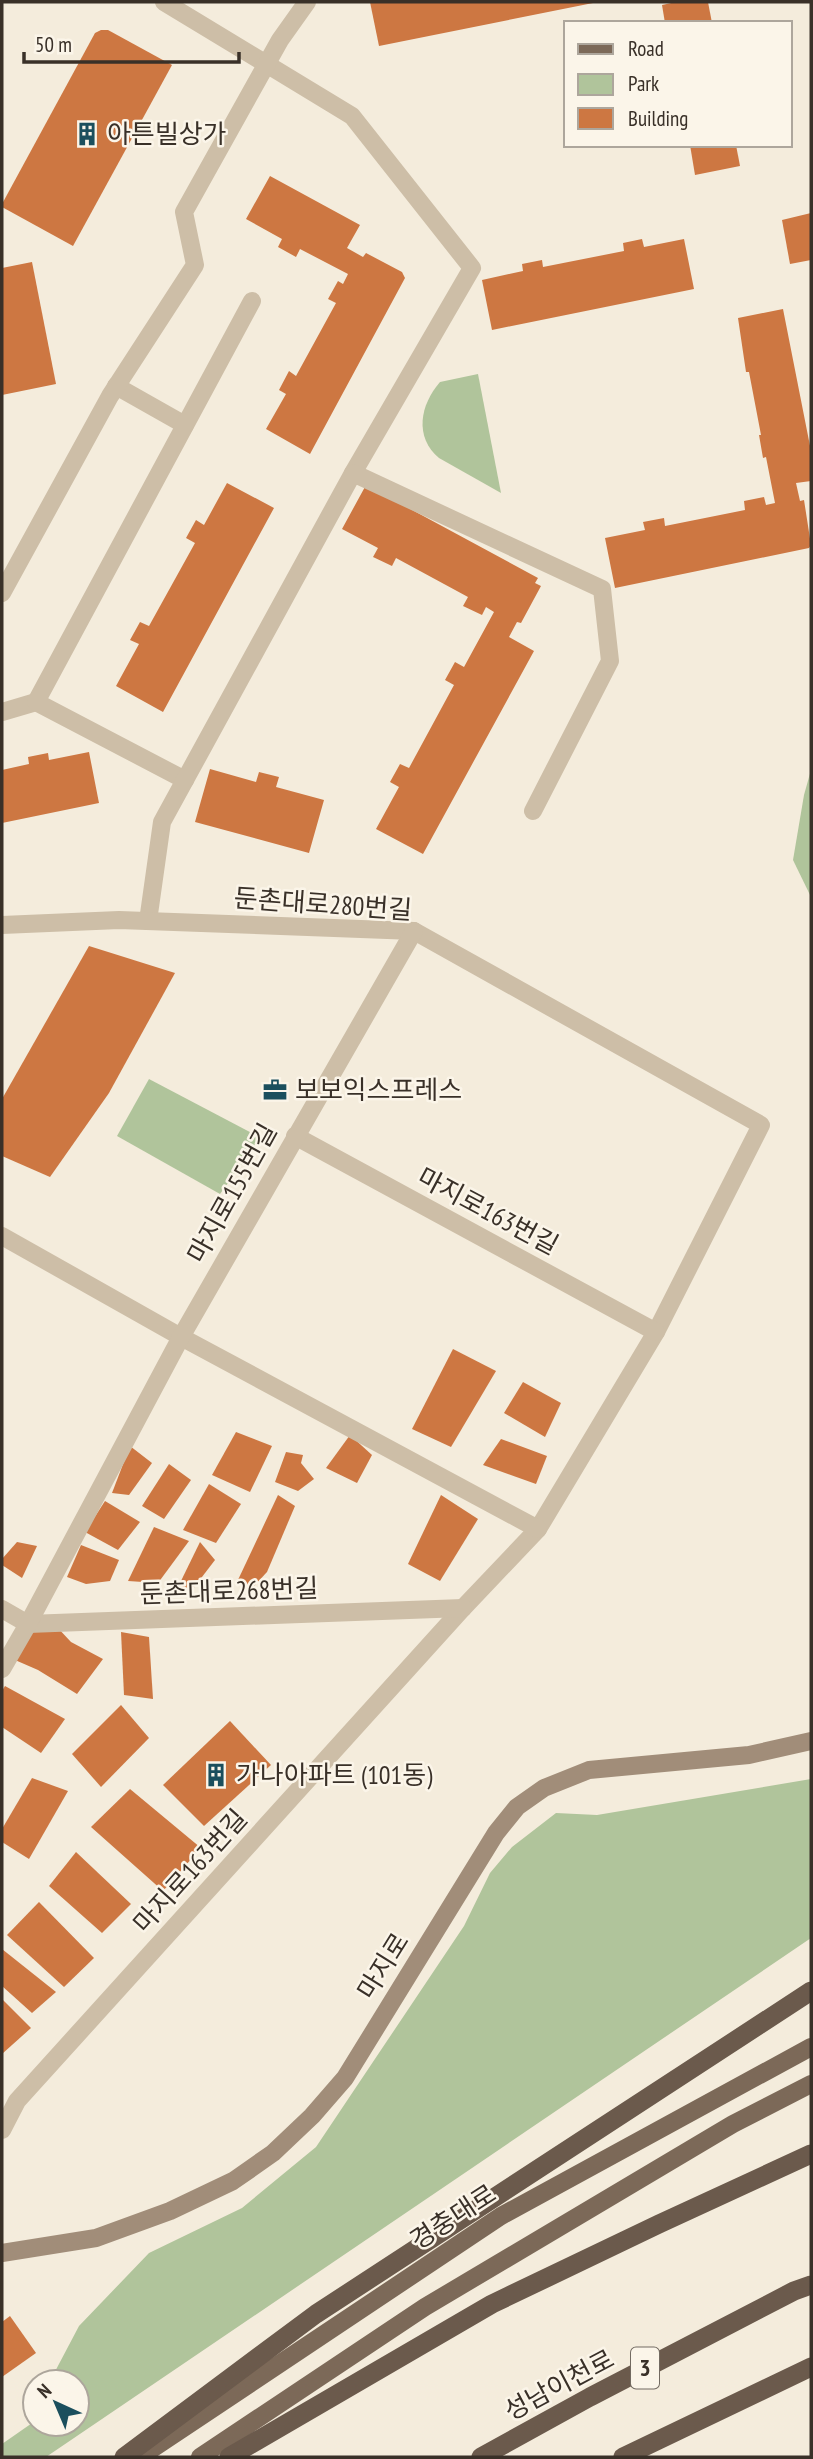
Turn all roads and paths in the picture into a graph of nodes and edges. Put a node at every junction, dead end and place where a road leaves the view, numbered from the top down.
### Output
1 (164, 2) edge
2 (307, 2) edge
3 (267, 64) junction
4 (252, 301) dead end
5 (116, 386) junction
6 (185, 425) junction
7 (353, 473) junction
8 (2, 593) edge
9 (36, 702) junction
10 (2, 712) edge
11 (185, 780) junction
12 (533, 811) dead end
13 (148, 921) junction
14 (2, 925) edge
15 (414, 931) junction
16 (761, 1125) joint
17 (295, 1136) junction
18 (2, 1236) edge
19 (656, 1332) junction
20 (181, 1336) junction
21 (538, 1529) junction
22 (463, 1608) junction
23 (2, 1609) edge
24 (28, 1625) junction
25 (2, 1669) edge
26 (811, 1741) edge
27 (811, 1992) edge
28 (811, 2047) edge
29 (811, 2084) edge
30 (9, 2097) edge
31 (2, 2130) edge
32 (811, 2154) edge
33 (2, 2253) edge
34 (811, 2284) edge
35 (811, 2367) edge
36 (124, 2457) edge
37 (140, 2457) edge
38 (200, 2457) edge
39 (229, 2457) edge
40 (481, 2457) edge
41 (623, 2457) edge

1 - 3 street
2 - 3 street
3 - 5 street
3 - 7 street
4 - 6 street
5 - 6 street
5 - 8 street
6 - 9 street
7 - 11 street
7 - 12 street
9 - 10 street
9 - 11 street
11 - 13 street
13 - 14 street, 둔촌대로280번길
13 - 15 street, 둔촌대로280번길
15 - 16 street, 둔촌대로280번길
15 - 17 street, 마지로155번길
16 - 19 street, 마지로163번길
17 - 19 street, 마지로163번길
17 - 20 street, 마지로155번길
18 - 20 street
19 - 21 street, 마지로163번길
20 - 21 street
20 - 24 street, 마지로155번길
21 - 22 street, 마지로163번길
22 - 24 street, 둔촌대로268번길
22 - 30 street, 마지로163번길
23 - 24 street
24 - 25 street, 마지로155번길
26 - 33 main road, 마지로
27 - 36 highway
28 - 37 main road, 경충대로
29 - 38 main road
30 - 31 street, 마지로163번길
32 - 39 highway
34 - 40 highway, 성남이천로 / 3
35 - 41 highway

